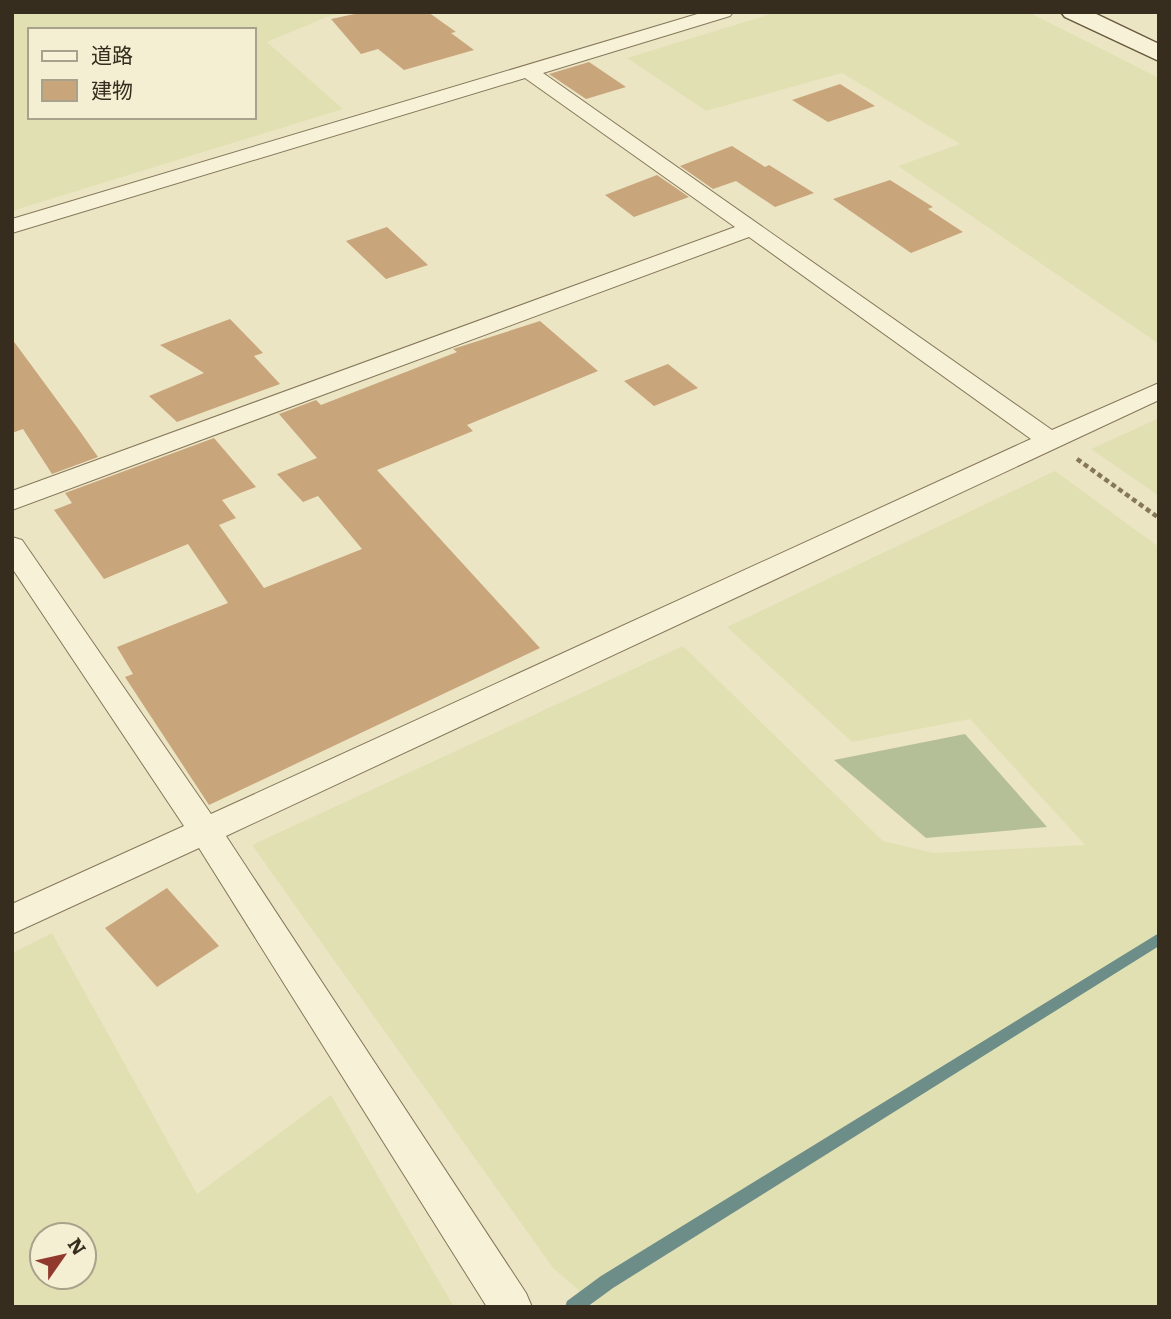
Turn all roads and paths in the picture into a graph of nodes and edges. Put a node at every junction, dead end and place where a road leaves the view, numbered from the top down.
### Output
1 (724, 12) edge
2 (1073, 12) edge
3 (1159, 54) edge
4 (530, 73) junction
5 (12, 226) edge
6 (751, 229) junction
7 (1159, 390) edge
8 (1052, 441) junction
9 (12, 501) edge
10 (1159, 518) edge
11 (12, 546) edge
12 (205, 831) junction
13 (12, 920) edge
14 (511, 1307) edge

1 - 4 street
2 - 3 street
4 - 5 street
4 - 6 street
6 - 8 street
6 - 9 street
7 - 8 street
8 - 10 path
8 - 12 street
11 - 12 street
12 - 13 street
12 - 14 street

